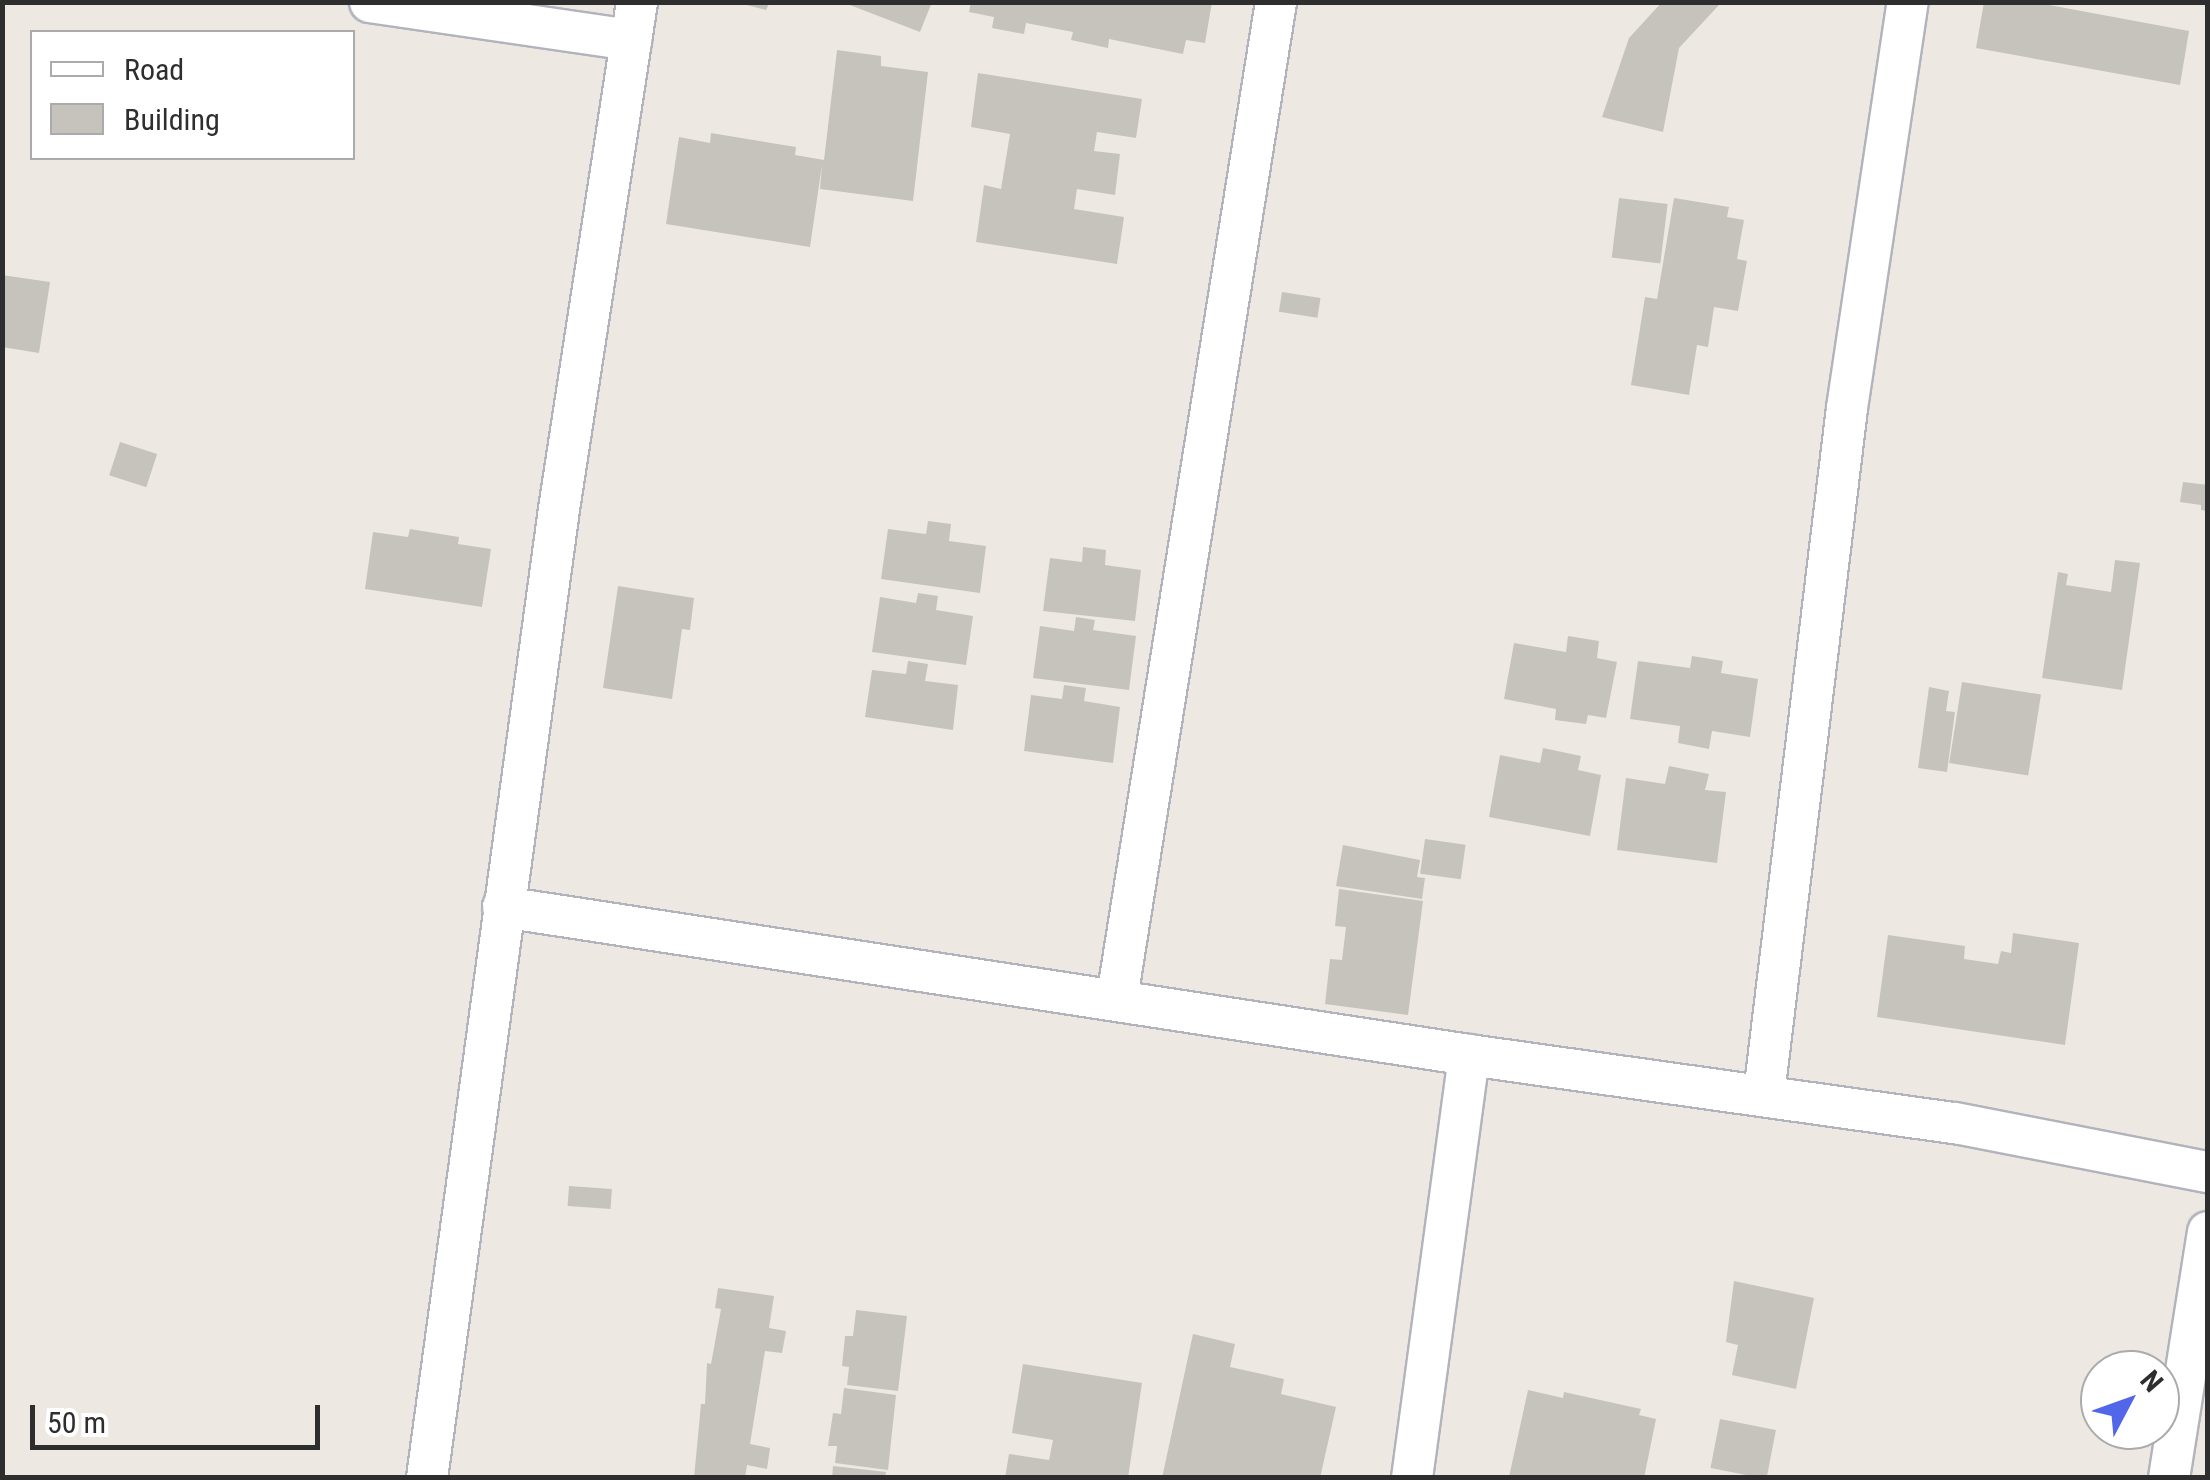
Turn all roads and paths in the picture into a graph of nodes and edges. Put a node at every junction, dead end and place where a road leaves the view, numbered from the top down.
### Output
1 (370, 2) edge
2 (1276, 2) edge
3 (1908, 2) edge
4 (634, 21) edge
5 (503, 907) junction
6 (1118, 998) junction
7 (1469, 1055) junction
8 (1764, 1094) junction
9 (2208, 1172) edge
10 (2208, 1232) edge
11 (427, 1478) edge
12 (1412, 1478) edge
13 (2169, 1478) edge

1 - 4 street
2 - 6 street
3 - 8 street
4 - 5 street
5 - 6 street
5 - 11 street
6 - 7 street
7 - 8 street
7 - 12 street
8 - 9 street
10 - 13 street

